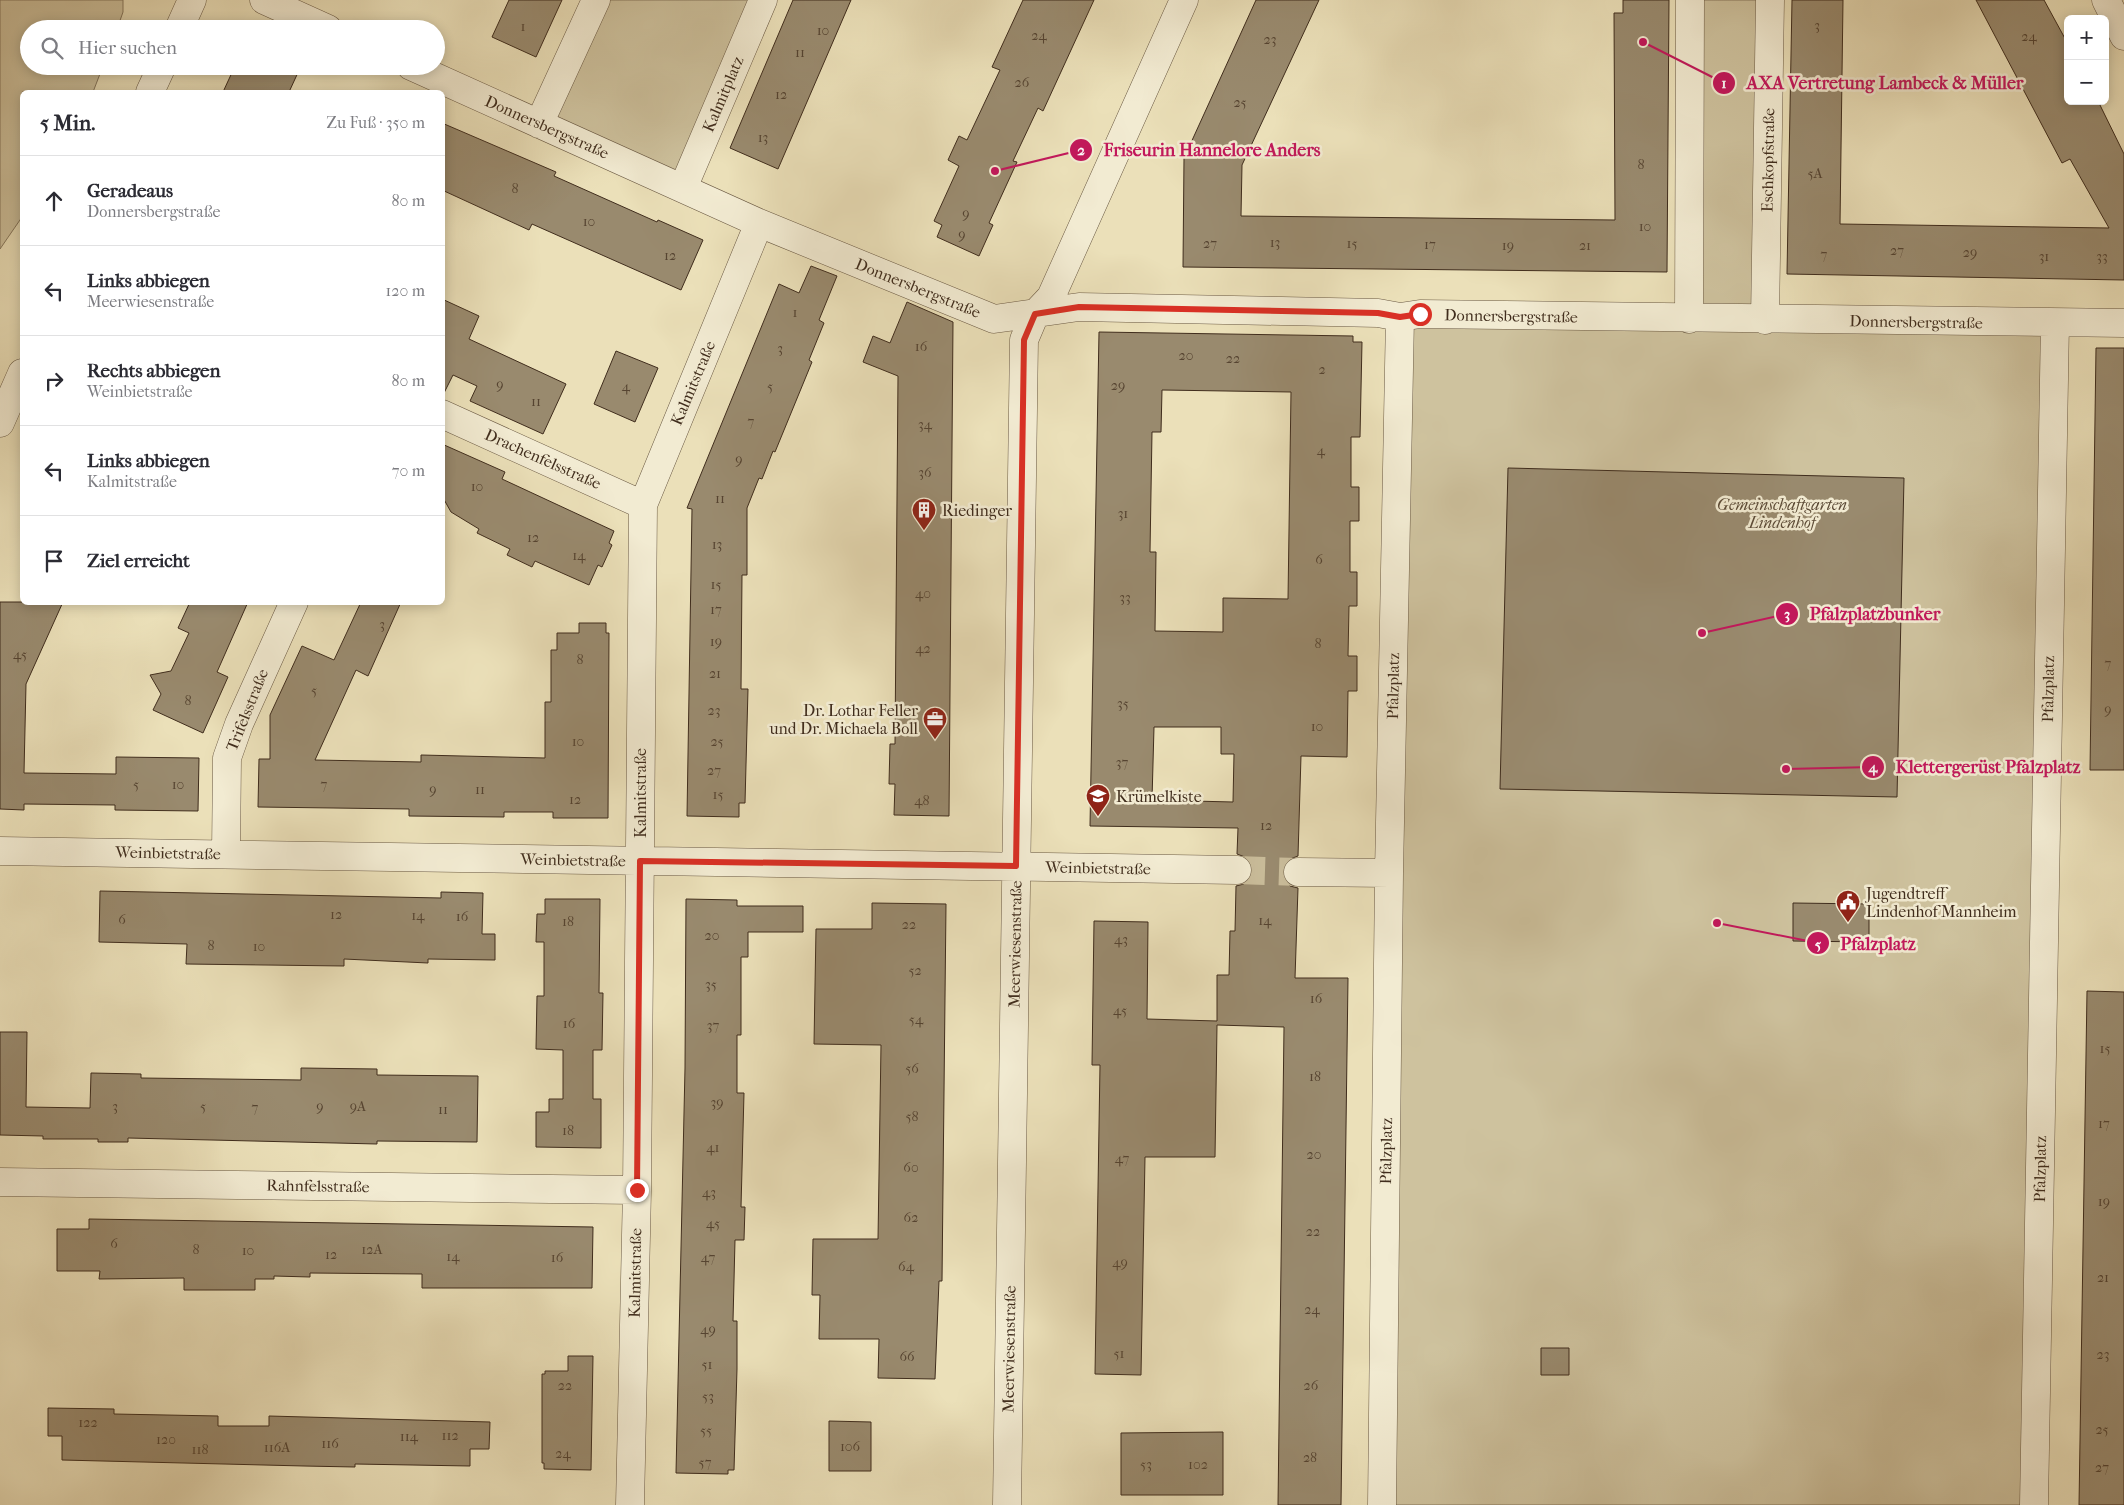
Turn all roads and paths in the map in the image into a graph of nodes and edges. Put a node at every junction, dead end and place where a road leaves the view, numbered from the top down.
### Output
1 (192, 0) edge
2 (264, 0) edge
3 (596, 0) edge
4 (763, 0) edge
5 (1184, 0) edge
6 (1690, 0) edge
7 (1770, 0) edge
8 (2106, 0) edge
9 (183, 20) edge
10 (308, 20) edge
11 (2124, 36) edge
12 (158, 75) edge
13 (431, 75) edge
14 (151, 90) edge
15 (539, 124) junction
16 (683, 188) junction
17 (759, 223) junction
18 (1035, 314) junction
19 (1400, 317) junction
20 (1689, 319) junction
21 (1766, 320) junction
22 (2055, 323) junction
23 (2124, 323) edge
24 (20, 378) edge
25 (445, 415) edge
26 (0, 423) edge
27 (643, 505) junction
28 (293, 605) edge
29 (0, 851) edge
30 (226, 854) junction
31 (640, 861) junction
32 (1016, 866) junction
33 (1237, 870) tunnel mouth
34 (1298, 872) tunnel mouth
35 (1390, 873) junction
36 (0, 1182) edge
37 (637, 1190) junction
38 (630, 1505) edge
39 (1007, 1505) edge
40 (1382, 1505) edge
41 (2034, 1505) edge

1 - 9 street
2 - 10 street
3 - 15 street
4 - 16 street, Kalmitplatz
5 - 18 street, Meerwiesenstraße
6 - 20 street
7 - 21 street, Eschkopfstraße
8 - 11 street
12 - 14 street
13 - 15 street, Donnersbergstraße
15 - 16 street, Donnersbergstraße
16 - 17 street, Donnersbergstraße
17 - 18 street, Donnersbergstraße
17 - 27 street, Kalmitstraße
18 - 19 street, Donnersbergstraße
18 - 32 street, Meerwiesenstraße
19 - 20 street, Donnersbergstraße
19 - 35 street, Pfalzplatz
20 - 21 street, Donnersbergstraße
21 - 22 street, Donnersbergstraße
22 - 23 street, Donnersbergstraße
22 - 41 street, Pfalzplatz
24 - 26 street
25 - 27 street, Drachenfelsstraße
27 - 31 street, Kalmitstraße
28 - 30 street, Trifelsstraße
29 - 30 street, Weinbietstraße
30 - 31 street, Weinbietstraße
31 - 32 street, Weinbietstraße
31 - 37 street, Kalmitstraße
32 - 33 street, Weinbietstraße
32 - 39 street, Meerwiesenstraße
34 - 35 street
35 - 40 street, Pfalzplatz
36 - 37 street, Rahnfelsstraße
37 - 38 street, Kalmitstraße

